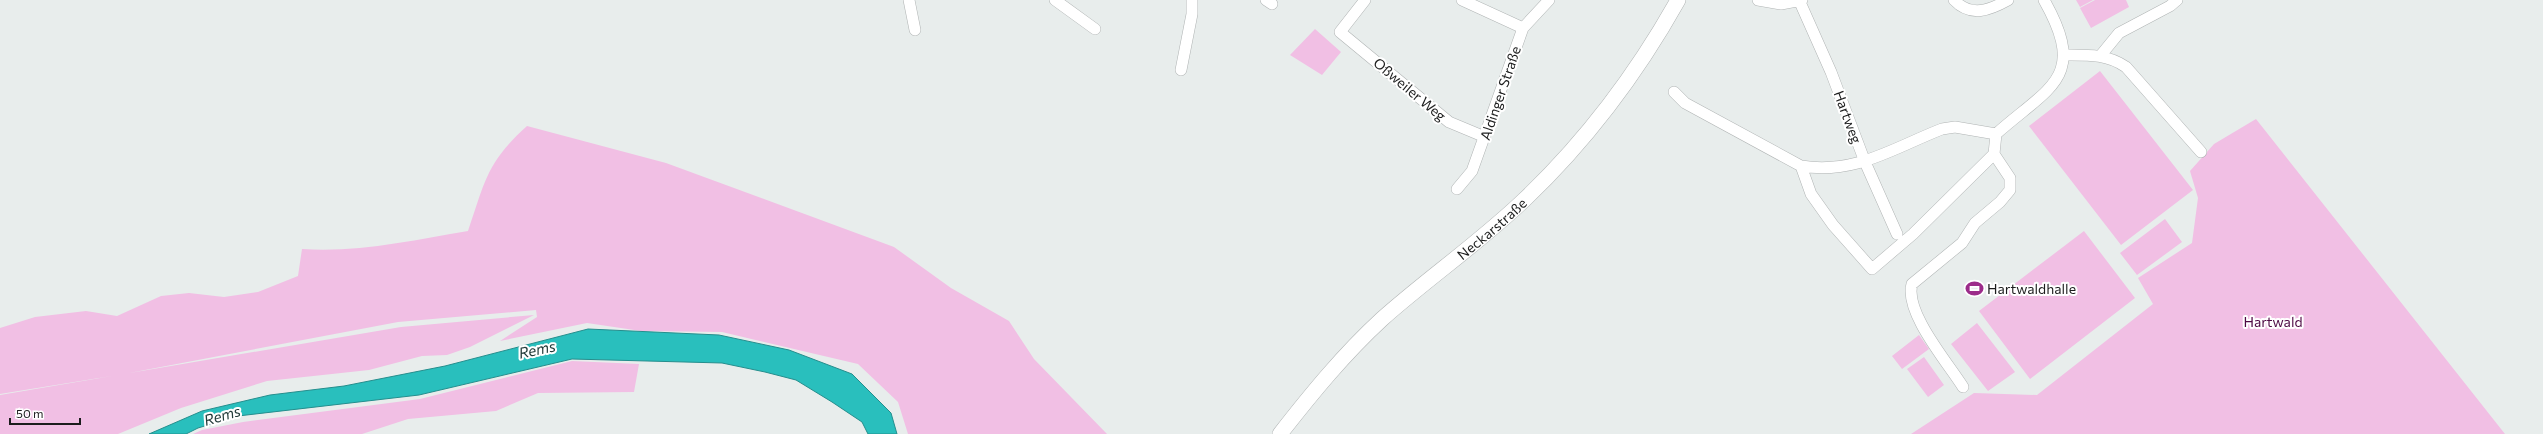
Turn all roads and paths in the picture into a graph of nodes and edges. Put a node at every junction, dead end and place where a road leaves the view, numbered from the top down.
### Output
1 (910, 0) edge
2 (1055, 0) edge
3 (1192, 0) edge
4 (1365, 0) edge
5 (1462, 0) edge
6 (1549, 0) edge
7 (1678, 0) edge
8 (1758, 0) edge
9 (1800, 0) edge
10 (1954, 0) edge
11 (2008, 0) edge
12 (2044, 0) edge
13 (2177, 0) edge
14 (1523, 28) junction
15 (1095, 29) dead end
16 (915, 30) dead end
17 (2065, 55) junction
18 (2101, 55) junction
19 (1180, 70) dead end
20 (1674, 92) dead end
21 (1996, 134) junction
22 (1485, 137) junction
23 (2201, 152) dead end
24 (1994, 154) junction
25 (1865, 162) junction
26 (1801, 166) junction
27 (1458, 189) dead end
28 (1897, 234) dead end
29 (1963, 387) dead end
30 (1280, 434) edge

1 - 16 street
2 - 15 street
3 - 19 street
4 - 22 street, Oßweiler Weg
5 - 14 street
6 - 14 street, Aldinger Straße
7 - 30 main road, Neckarstraße
8 - 9 street
9 - 25 street, Hartweg
10 - 11 street
12 - 17 street
13 - 18 street
14 - 22 street, Aldinger Straße
17 - 18 street
17 - 21 street
18 - 23 street
20 - 26 street
21 - 24 street
21 - 25 street
22 - 27 street, Aldinger Straße
24 - 26 street
24 - 29 street
25 - 26 street
25 - 28 street, Hartweg

